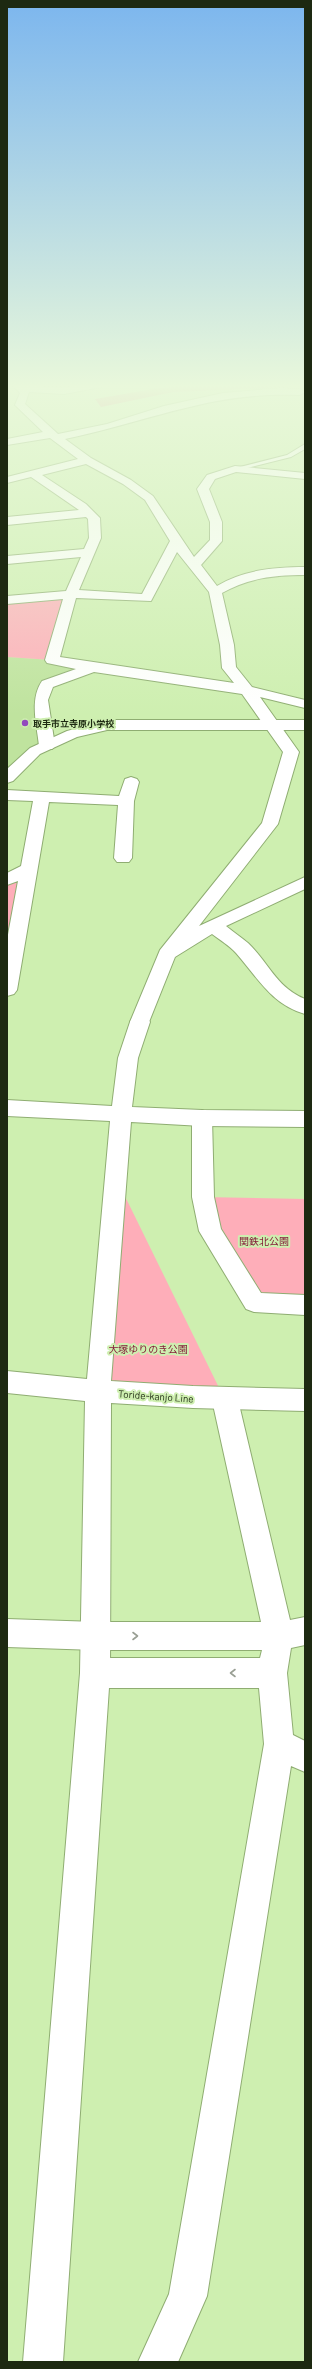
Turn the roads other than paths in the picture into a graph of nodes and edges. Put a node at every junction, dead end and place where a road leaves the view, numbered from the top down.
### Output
1 (63, 495) edge
2 (144, 495) edge
3 (205, 495) edge
4 (89, 513) junction
5 (7, 521) edge
6 (176, 541) junction
7 (90, 552) junction
8 (7, 560) edge
9 (194, 565) junction
10 (305, 571) edge
11 (215, 592) junction
12 (71, 594) junction
13 (7, 600) edge
14 (91, 668) junction
15 (247, 690) junction
16 (305, 704) edge
17 (273, 725) junction
18 (305, 725) edge
19 (47, 746) junction
20 (7, 778) edge
21 (131, 782) dead end
22 (7, 795) edge
23 (42, 798) junction
24 (126, 802) junction
25 (122, 858) dead end
26 (30, 868) junction
27 (7, 880) edge
28 (305, 882) edge
29 (213, 925) junction
30 (167, 954) junction
31 (7, 990) edge
32 (305, 1008) edge
33 (7, 1108) edge
34 (121, 1114) junction
35 (202, 1118) junction
36 (305, 1119) edge
37 (305, 1305) edge
38 (7, 1382) edge
39 (98, 1392) junction
40 (225, 1400) junction
41 (305, 1400) edge
42 (7, 1633) edge
43 (292, 1633) edge
44 (96, 1636) junction
45 (95, 1673) junction
46 (272, 1673) junction
47 (292, 1750) edge
48 (43, 2362) edge
49 (158, 2362) edge

1 - 4 street
2 - 6 street
3 - 9 street
4 - 5 street
4 - 7 street
6 - 9 street
6 - 12 street
7 - 8 street
7 - 12 street
9 - 11 street
10 - 11 street
11 - 15 street
12 - 13 street
12 - 14 street
14 - 15 street
14 - 19 street
15 - 16 street
15 - 17 street
17 - 18 street
17 - 19 street
17 - 30 street
19 - 20 street
21 - 24 street
22 - 23 street
23 - 24 street
23 - 26 street
24 - 25 street
26 - 27 street
26 - 31 street
28 - 29 street
29 - 30 street
29 - 32 street
30 - 34 street
33 - 34 street
34 - 35 street
34 - 39 street
35 - 36 street
35 - 37 street
38 - 39 street, Toride-kanjo Line
39 - 40 street, Toride-kanjo Line
39 - 44 street
40 - 41 street, Toride-kanjo Line
40 - 43 street
42 - 44 street
44 -> 43 street
43 - 46 street
44 - 45 street
46 -> 45 street
45 - 48 street
46 - 47 street
47 - 49 street

